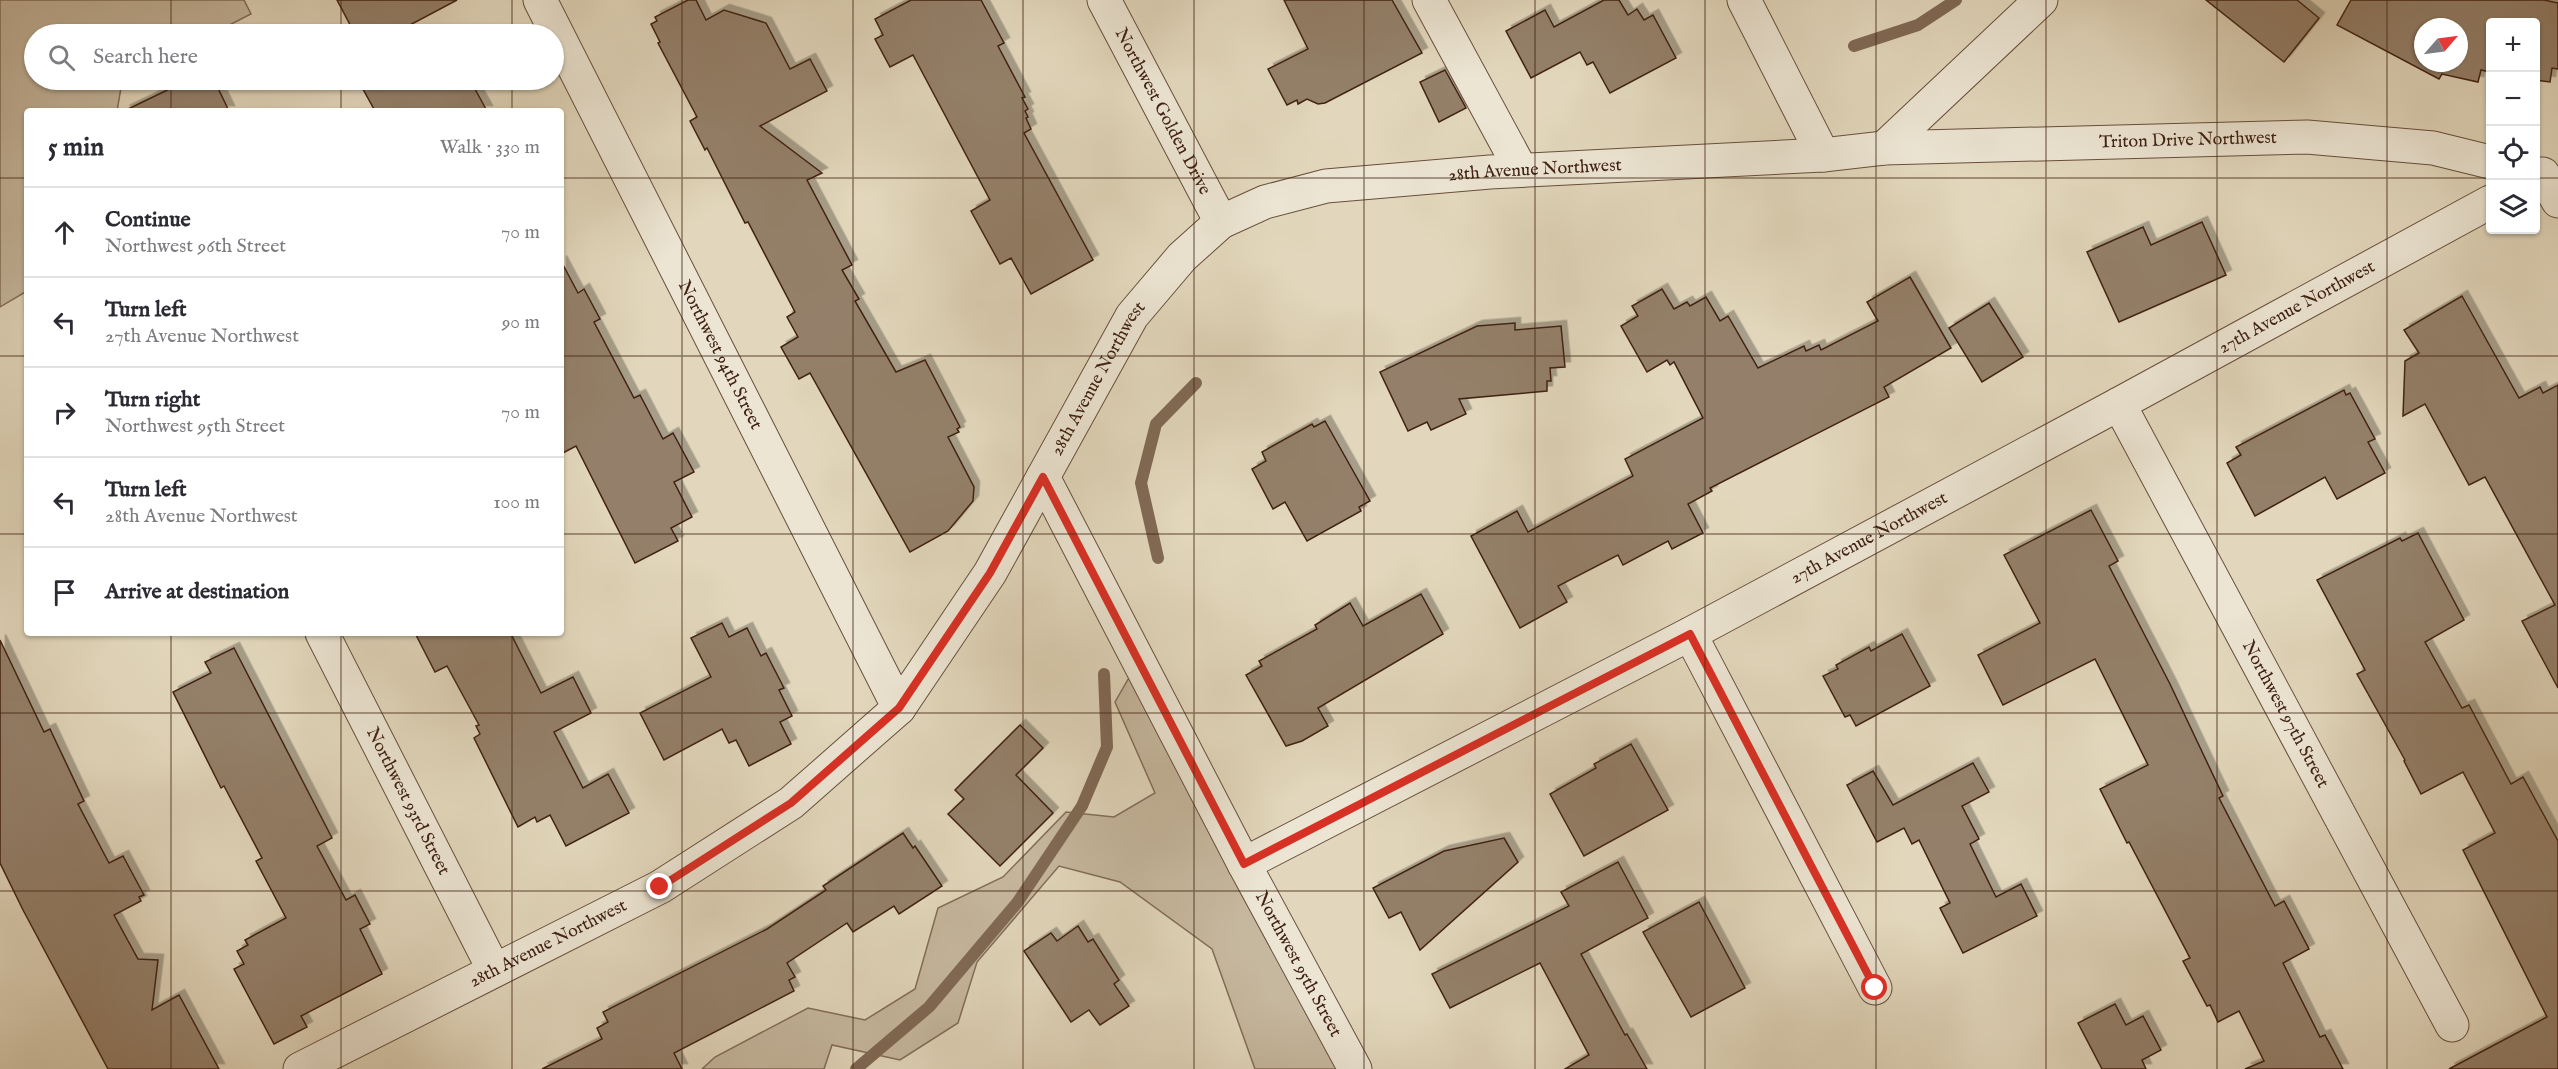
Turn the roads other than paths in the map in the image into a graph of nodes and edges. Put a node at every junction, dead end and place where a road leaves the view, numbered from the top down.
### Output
1 (540, 0) edge
2 (1104, 0) edge
3 (1429, 0) edge
4 (1744, 0) edge
5 (2042, 0) edge
6 (552, 24) edge
7 (564, 47) edge
8 (1884, 148) junction
9 (1823, 155) junction
10 (2486, 161) edge
11 (1521, 170) junction
12 (2486, 204) edge
13 (1221, 222) junction
14 (2120, 404) junction
15 (1043, 477) junction
16 (1690, 634) junction
17 (323, 636) edge
18 (899, 708) junction
19 (1244, 864) junction
20 (494, 970) junction
21 (1875, 988) dead end
22 (2452, 1025) dead end
23 (300, 1069) edge
24 (1354, 1069) edge

1 - 6 street, Northwest 94th Street
2 - 13 street, Northwest Golden Drive
3 - 11 street
4 - 9 street
5 - 8 street
7 - 18 street, Northwest 94th Street
8 - 9 street, 28th Avenue Northwest
8 - 10 street, Triton Drive Northwest
9 - 11 street, 28th Avenue Northwest
11 - 13 street, 28th Avenue Northwest
12 - 14 street, 27th Avenue Northwest
13 - 15 street, 28th Avenue Northwest
14 - 16 street, 27th Avenue Northwest
14 - 22 street, Northwest 97th Street
15 - 18 street, 28th Avenue Northwest
15 - 19 street, Northwest 95th Street
16 - 19 street, 27th Avenue Northwest
16 - 21 street
17 - 20 street, Northwest 93rd Street
18 - 20 street, 28th Avenue Northwest
19 - 24 street, Northwest 95th Street
20 - 23 street, 28th Avenue Northwest

